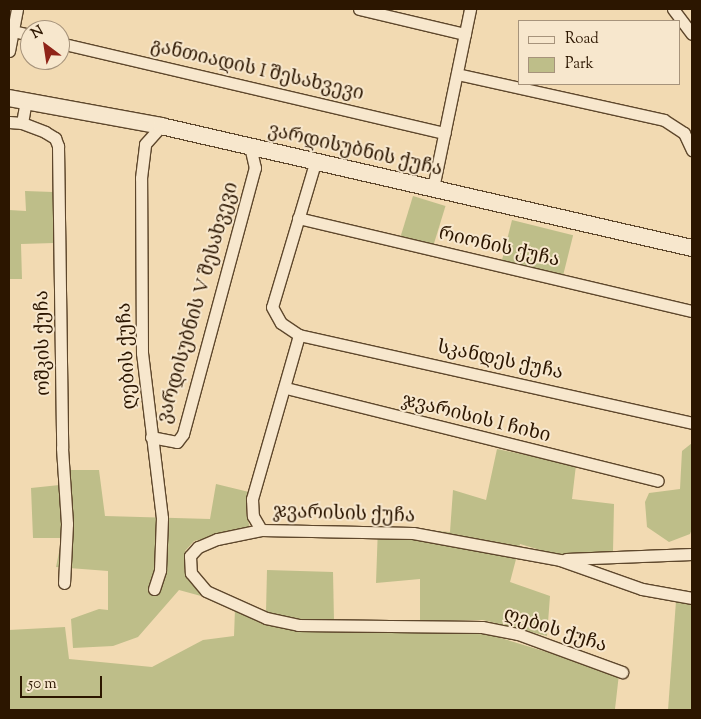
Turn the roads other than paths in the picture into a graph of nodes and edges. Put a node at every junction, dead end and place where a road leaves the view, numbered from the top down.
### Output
1 (17, 9) edge
2 (359, 9) edge
3 (470, 9) edge
4 (673, 9) edge
5 (13, 31) junction
6 (20, 33) edge
7 (465, 34) junction
8 (692, 34) edge
9 (70, 44) edge
10 (9, 51) edge
11 (457, 74) junction
12 (9, 98) edge
13 (26, 100) junction
14 (9, 122) edge
15 (22, 123) junction
16 (160, 126) junction
17 (445, 133) junction
18 (250, 147) junction
19 (692, 150) edge
20 (315, 163) junction
21 (433, 188) junction
22 (298, 218) junction
23 (692, 248) edge
24 (692, 311) edge
25 (299, 336) junction
26 (286, 388) junction
27 (692, 423) edge
28 (151, 437) junction
29 (658, 481) dead end
30 (261, 530) junction
31 (692, 554) edge
32 (560, 560) junction
33 (64, 583) dead end
34 (154, 589) dead end
35 (692, 598) edge
36 (622, 672) dead end

1 - 5 street
2 - 7 street
3 - 7 street
4 - 8 street
5 - 6 street
5 - 10 street
7 - 11 street
9 - 17 street, განთიადის I შესახვევი
11 - 17 street
11 - 19 street
12 - 13 street, ვარდისუბნის ქუჩა
13 - 15 street
13 - 16 street, ვარდისუბნის ქუჩა
14 - 15 street, ოშკის ქუჩა
15 - 33 street, ოშკის ქუჩა
16 - 18 street, ვარდისუბნის ქუჩა
16 - 28 street, ღების ქუჩა
17 - 21 street
18 - 20 street, ვარდისუბნის ქუჩა
18 - 28 street, ვარდისუბნის V შესახვევი
20 - 21 street, ვარდისუბნის ქუჩა
20 - 22 street
21 - 23 street, ვარდისუბნის ქუჩა
22 - 24 street, რიონის ქუჩა
22 - 25 street
25 - 26 street, ჯვარისის ქუჩა
25 - 27 street, სკანდეს ქუჩა
26 - 29 street, ჯვარისის I ჩიხი
26 - 30 street, ჯვარისის ქუჩა
28 - 34 street, ღების ქუჩა
30 - 32 street, ჯვარისის ქუჩა
30 - 36 street, ღების ქუჩა
31 - 32 street
32 - 35 street, ჯვარისის ქუჩა

